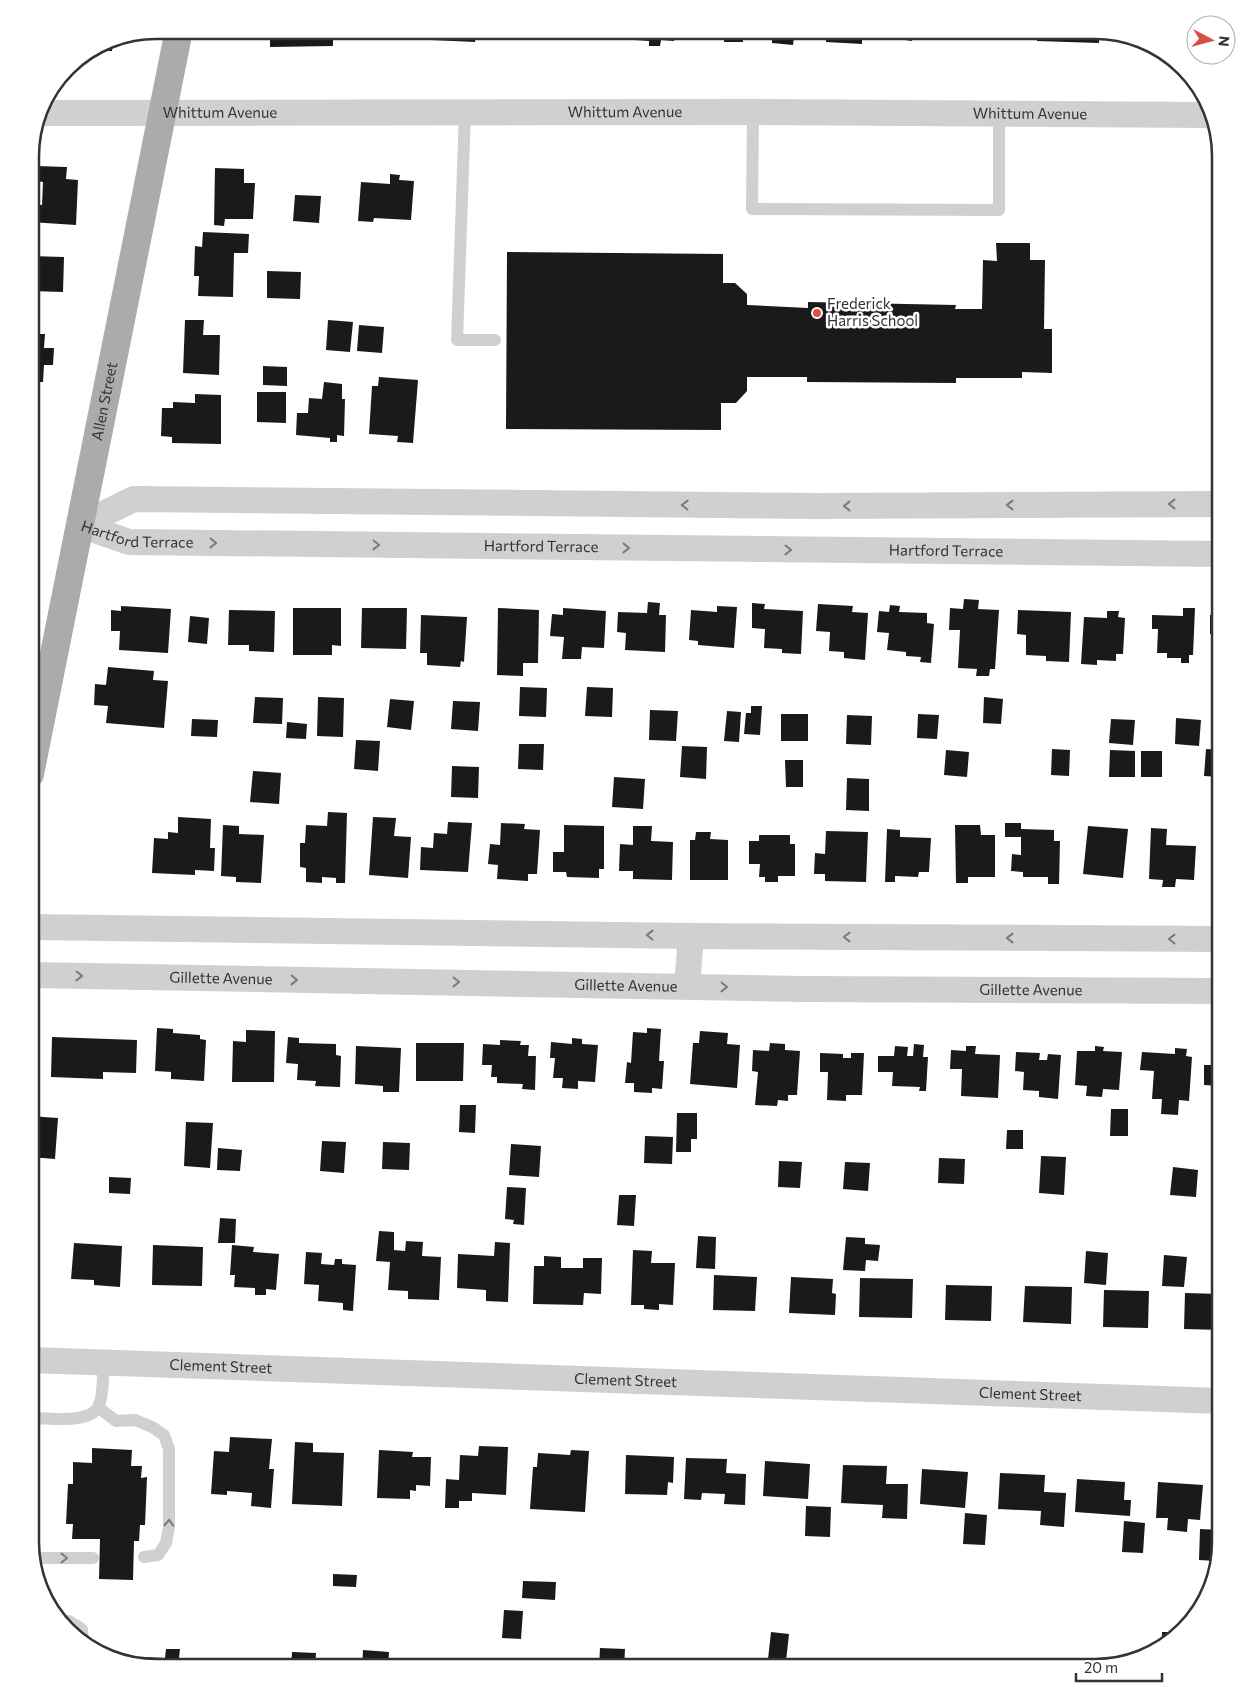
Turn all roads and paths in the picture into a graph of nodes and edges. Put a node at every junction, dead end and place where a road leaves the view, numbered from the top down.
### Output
1 (177, 39) edge
2 (163, 112) junction
3 (464, 112) junction
4 (752, 112) junction
5 (47, 113) edge
6 (1000, 113) junction
7 (1204, 114) edge
8 (495, 340) dead end
9 (1212, 504) edge
10 (80, 525) junction
11 (1212, 554) edge
12 (39, 729) edge
13 (39, 927) edge
14 (691, 936) junction
15 (1212, 939) edge
16 (39, 975) edge
17 (687, 986) junction
18 (1212, 991) edge
19 (39, 1360) edge
20 (104, 1363) junction
21 (1212, 1401) edge
22 (99, 1408) junction
23 (39, 1418) edge
24 (144, 1556) dead end
25 (40, 1558) edge
26 (93, 1558) dead end
27 (70, 1622) edge
28 (82, 1633) edge

1 - 2 main road, Allen Street
2 - 3 street, Whittum Avenue
2 - 5 street, Whittum Avenue
2 - 10 main road, Allen Street
3 - 4 street, Whittum Avenue
3 - 8 lane
4 - 6 street, Whittum Avenue
4 - 6 lane
6 - 7 street, Whittum Avenue
9 -> 10 street, Hartford Terrace
10 -> 11 street, Hartford Terrace
10 - 12 main road, Allen Street
14 -> 13 street
15 -> 14 street
14 - 17 street
16 -> 17 street, Gillette Avenue
17 -> 18 street, Gillette Avenue
19 - 20 street, Clement Street
20 - 21 street, Clement Street
20 - 22 lane
22 - 23 lane
24 -> 22 lane
25 -> 26 lane
27 - 28 lane

